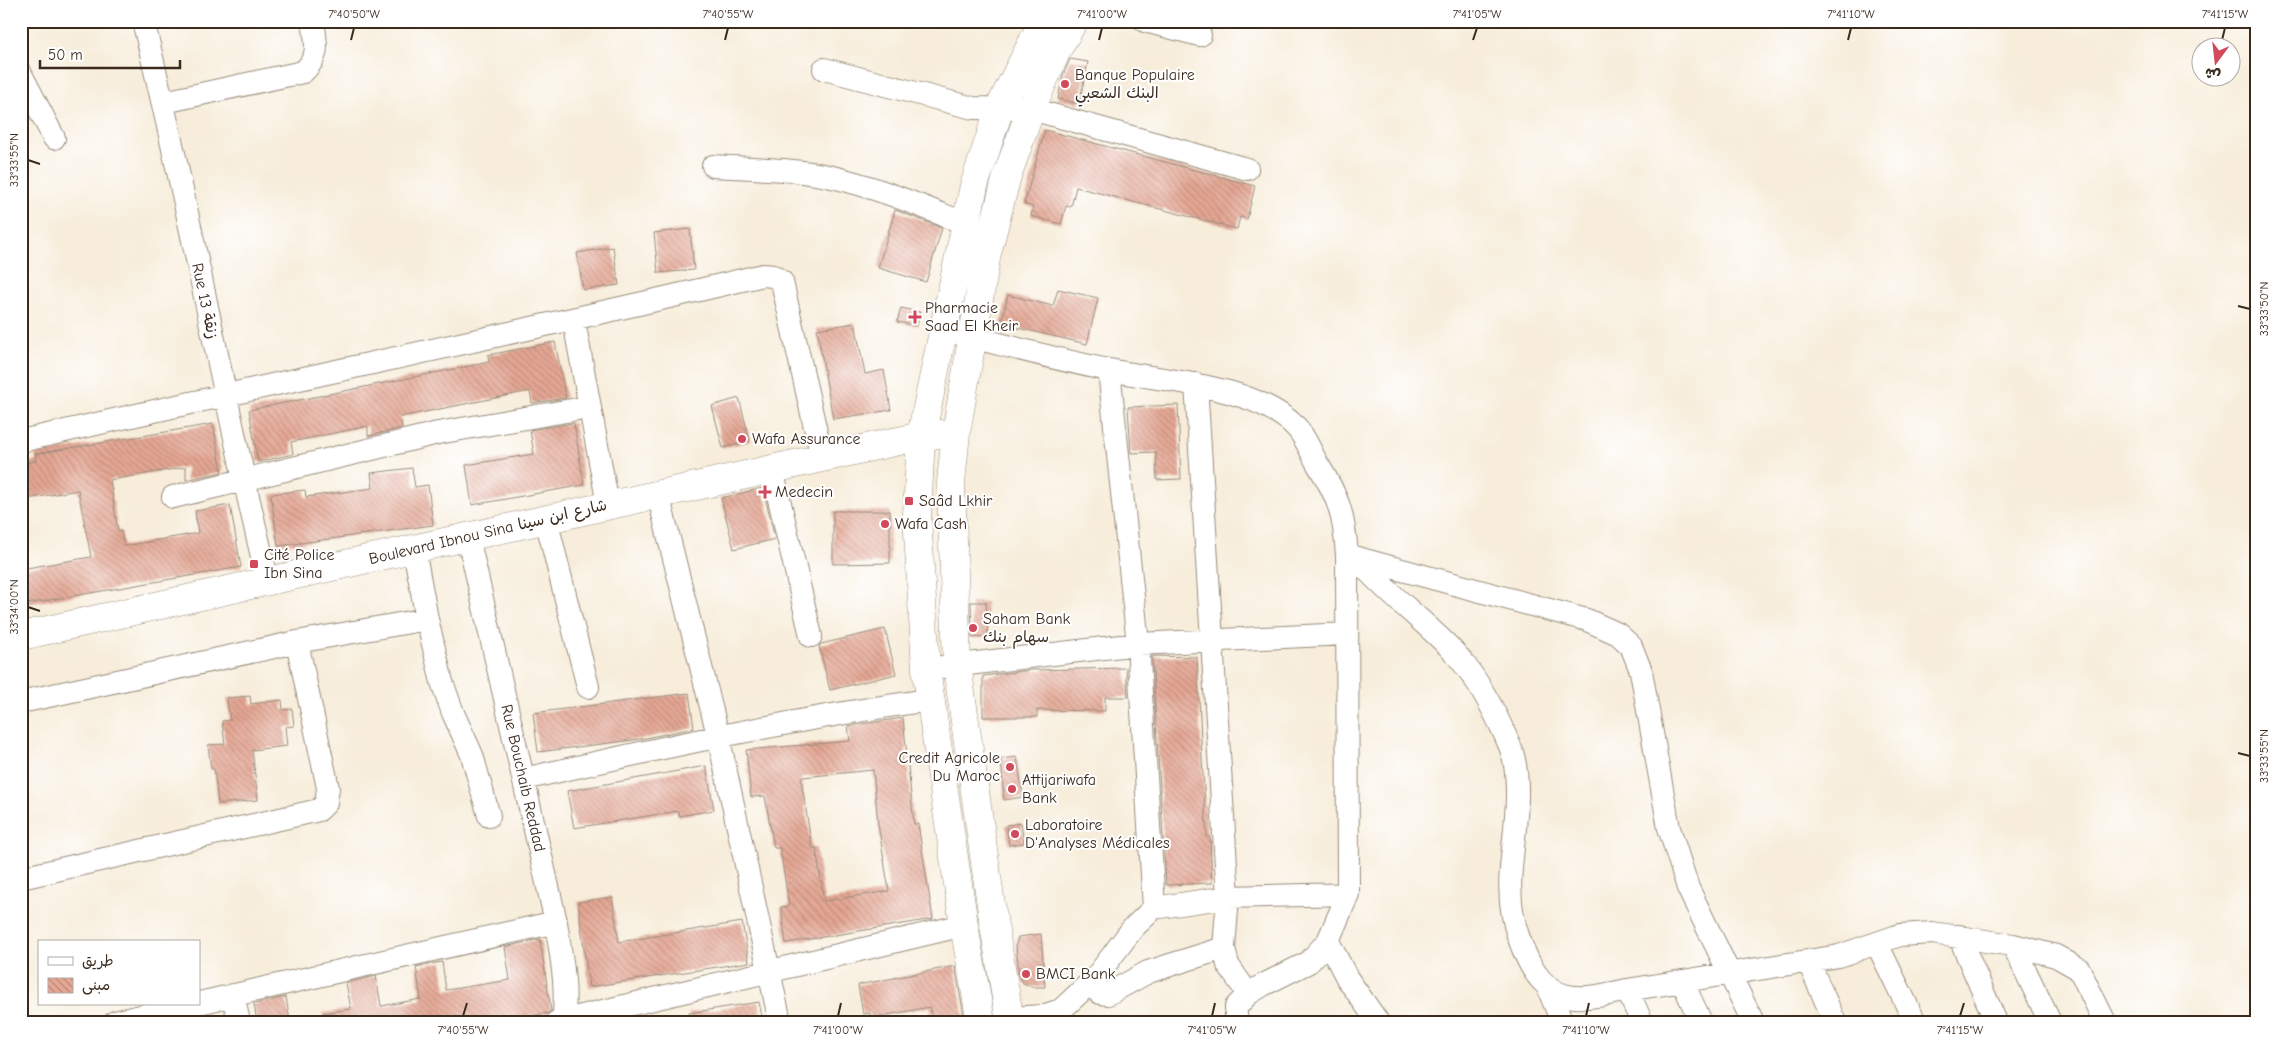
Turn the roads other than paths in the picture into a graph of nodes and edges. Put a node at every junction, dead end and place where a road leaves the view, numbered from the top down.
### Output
1 (143, 21) edge
2 (313, 21) edge
3 (1043, 21) edge
4 (1074, 21) edge
5 (1145, 21) edge
6 (1200, 35) dead end
7 (824, 69) dead end
8 (21, 74) edge
9 (164, 102) junction
10 (1000, 107) junction
11 (1031, 109) junction
12 (54, 138) dead end
13 (713, 166) dead end
14 (1247, 168) dead end
15 (966, 224) junction
16 (574, 321) junction
17 (943, 330) junction
18 (971, 336) junction
19 (1109, 370) junction
20 (1196, 384) junction
21 (224, 394) junction
22 (589, 407) junction
23 (956, 433) junction
24 (921, 436) junction
25 (21, 441) edge
26 (822, 458) junction
27 (772, 469) junction
28 (243, 479) junction
29 (658, 494) junction
30 (173, 497) dead end
31 (608, 505) junction
32 (546, 519) junction
33 (468, 537) junction
34 (414, 549) junction
35 (1352, 556) junction
36 (268, 581) junction
37 (427, 619) junction
38 (1346, 634) junction
39 (21, 636) edge
40 (811, 636) dead end
41 (1213, 641) junction
42 (297, 642) junction
43 (1138, 644) junction
44 (957, 666) junction
45 (926, 669) junction
46 (588, 687) dead end
47 (929, 700) junction
48 (21, 702) edge
49 (718, 735) junction
50 (524, 779) junction
51 (489, 816) dead end
52 (21, 878) edge
53 (1348, 894) junction
54 (1228, 897) junction
55 (1154, 908) junction
56 (556, 922) junction
57 (964, 926) junction
58 (1959, 936) junction
59 (1328, 941) junction
60 (1877, 944) junction
61 (2013, 945) junction
62 (1224, 948) junction
63 (1808, 961) junction
64 (769, 971) junction
65 (1731, 972) junction
66 (1682, 981) junction
67 (1089, 984) junction
68 (1548, 988) junction
69 (1628, 990) junction
70 (1248, 994) junction
71 (233, 995) junction
72 (200, 1003) edge
73 (183, 1006) edge
74 (1010, 1020) edge
75 (561, 1021) edge
76 (115, 1022) edge
77 (239, 1022) edge
78 (780, 1022) edge
79 (981, 1022) edge
80 (1236, 1022) edge
81 (1378, 1022) edge
82 (1562, 1022) edge
83 (1642, 1022) edge
84 (1701, 1022) edge
85 (1753, 1022) edge
86 (1835, 1022) edge
87 (1914, 1022) edge
88 (1996, 1022) edge
89 (2050, 1022) edge
90 (2105, 1022) edge

1 - 9 street, Rue 13 زنقة
2 - 9 street
3 - 10 main road
4 - 11 main road
5 - 6 street
7 - 10 street
8 - 12 street
9 - 21 street, Rue 13 زنقة
10 - 11 street
10 - 15 main road
11 - 14 street
11 - 18 main road
13 - 15 street
15 - 17 main road
16 - 21 street
16 - 22 street
16 - 26 street
17 - 18 street
17 - 24 main road
18 - 19 street
18 - 23 main road
19 - 20 street
19 - 43 street
20 - 35 street
20 - 41 street
21 - 25 street
21 - 28 street, Rue 13 زنقة
22 - 28 street
22 - 31 street
23 - 24 main road, Boulevard Ibnou Sina شارع ابن سينا
23 - 44 main road
24 - 26 main road, Boulevard Ibnou Sina شارع ابن سينا
24 - 45 main road
26 - 27 main road, Boulevard Ibnou Sina شارع ابن سينا
27 - 29 main road, Boulevard Ibnou Sina شارع ابن سينا
27 - 40 street
28 - 30 street
28 - 36 street, Rue 13 زنقة
29 - 31 main road, Boulevard Ibnou Sina شارع ابن سينا
29 - 49 street
31 - 32 main road, Boulevard Ibnou Sina شارع ابن سينا
32 - 33 main road, Boulevard Ibnou Sina شارع ابن سينا
32 - 46 street
33 - 34 main road, Boulevard Ibnou Sina شارع ابن سينا
33 - 50 street, Rue Bouchaib Reddad
34 - 36 main road, Boulevard Ibnou Sina شارع ابن سينا
34 - 37 street
35 - 38 street
35 - 65 street
35 - 68 street
36 - 39 main road, Boulevard Ibnou Sina شارع ابن سينا
37 - 42 street
37 - 51 street
38 - 41 street
38 - 53 street
41 - 43 street
41 - 54 street
42 - 48 street
42 - 52 street
43 - 44 street
43 - 55 street
44 - 45 street
44 - 74 main road
45 - 47 main road
47 - 49 street
47 - 57 main road
49 - 50 street
49 - 64 street
50 - 56 street, Rue Bouchaib Reddad
53 - 54 street
53 - 59 street
54 - 55 street
54 - 62 street
55 - 67 street
56 - 71 street
56 - 75 street, Rue Bouchaib Reddad
57 - 64 street
57 - 79 main road
58 - 60 street
58 - 61 street
58 - 88 street
59 - 70 street
59 - 81 street
60 - 63 street
60 - 87 street
61 - 89 street
61 - 90 street
62 - 67 street
62 - 70 street
63 - 65 street
63 - 86 street
64 - 75 street
64 - 78 street
65 - 66 street
65 - 85 street
66 - 69 street
66 - 84 street
67 - 74 street
68 - 69 street
68 - 82 street
69 - 83 street
70 - 80 street
71 - 72 street
71 - 77 street
73 - 76 street

